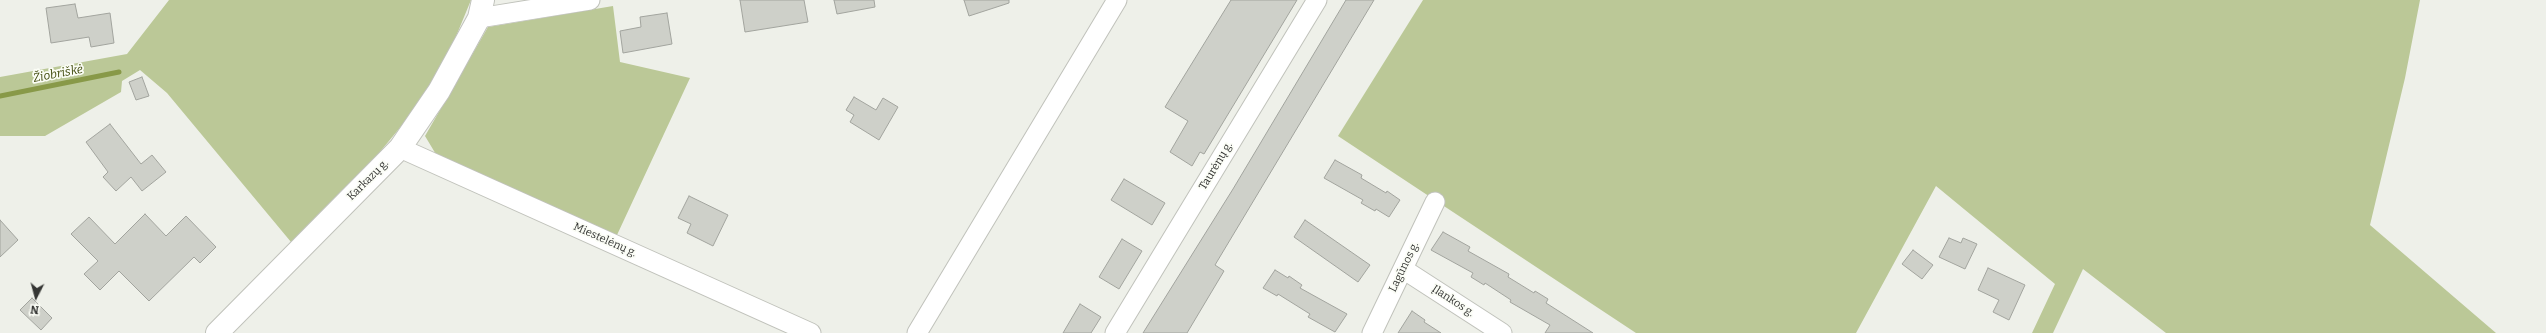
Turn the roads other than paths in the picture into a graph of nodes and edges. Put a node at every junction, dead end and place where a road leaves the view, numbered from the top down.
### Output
1 (590, 0) edge
2 (1117, 0) edge
3 (1317, 0) edge
4 (481, 9) edge
5 (400, 148) junction
6 (1435, 202) dead end
7 (1403, 268) junction
8 (217, 333) edge
9 (811, 333) edge
10 (917, 333) edge
11 (1115, 333) edge
12 (1372, 333) edge
13 (1502, 333) edge

1 - 4 street
2 - 10 street
3 - 11 street, Taurėnų g.
4 - 5 main road, Karkazų g.
5 - 8 main road, Karkazų g.
5 - 9 street, Miestelėnų g.
6 - 7 street, Lagūnos g.
7 - 12 street, Lagūnos g.
7 - 13 street, Įlankos g.

